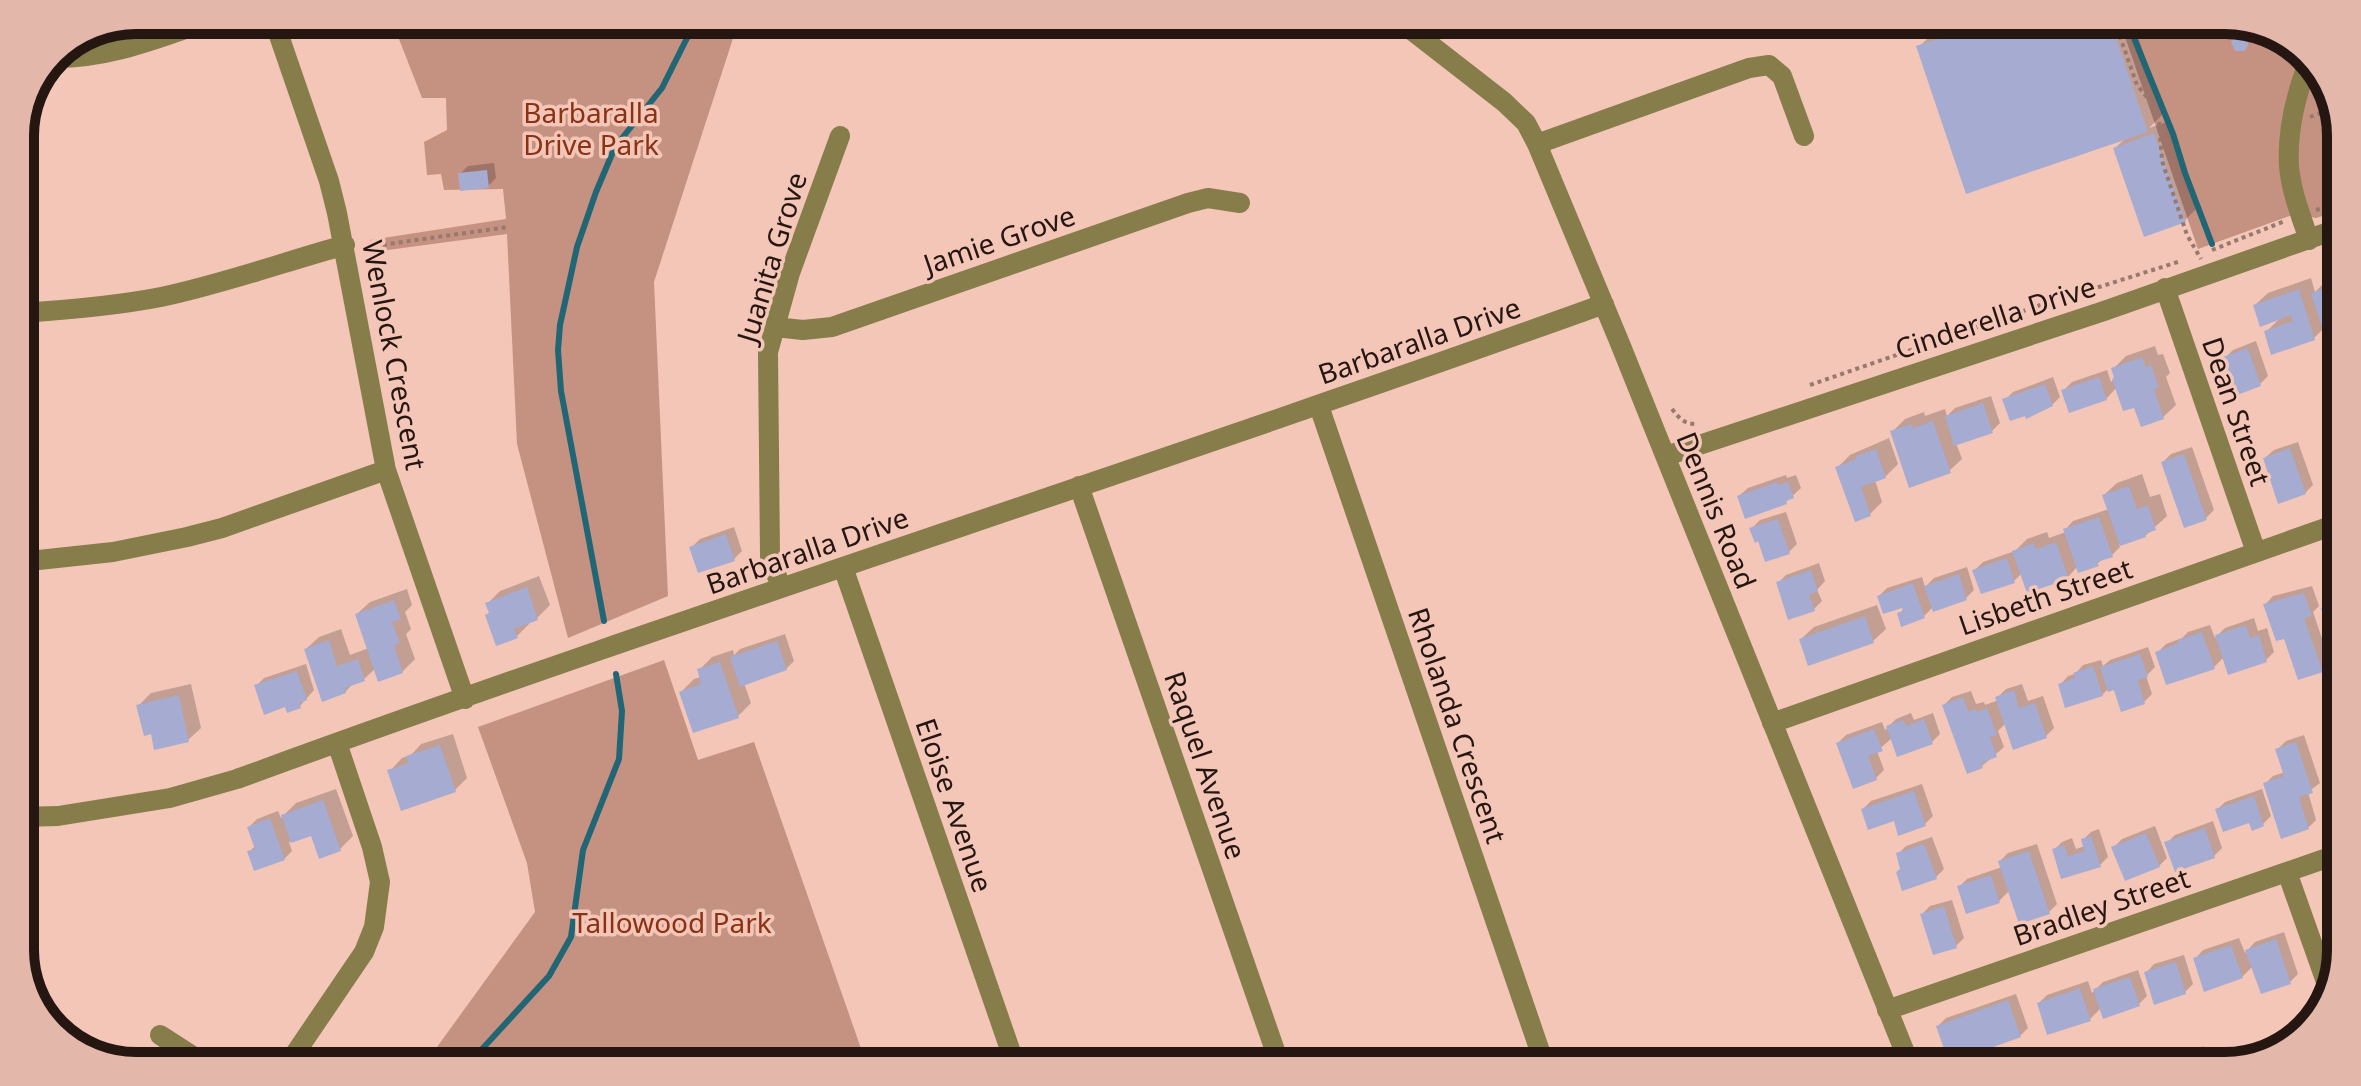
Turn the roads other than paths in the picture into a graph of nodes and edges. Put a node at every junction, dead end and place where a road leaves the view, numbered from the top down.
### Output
1 (169, 34) edge
2 (278, 34) edge
3 (1417, 34) edge
4 (71, 58) edge
5 (2305, 72) edge
6 (840, 136) dead end
7 (1804, 136) dead end
8 (1537, 144) junction
9 (1240, 203) dead end
10 (2327, 233) edge
11 (2309, 240) junction
12 (345, 245) junction
13 (2165, 288) junction
14 (1604, 304) junction
15 (34, 312) edge
16 (775, 327) junction
17 (1319, 406) junction
18 (1666, 456) junction
19 (386, 470) junction
20 (1079, 486) junction
21 (2327, 527) edge
22 (2256, 552) junction
23 (34, 560) edge
24 (843, 567) junction
25 (781, 588) junction
26 (465, 699) junction
27 (1772, 723) junction
28 (337, 743) junction
29 (34, 817) edge
30 (2327, 858) edge
31 (2287, 872) junction
32 (2323, 975) edge
33 (1887, 1010) junction
34 (160, 1035) dead end
35 (186, 1052) edge
36 (296, 1052) edge
37 (1011, 1052) edge
38 (1276, 1052) edge
39 (1540, 1052) edge
40 (1905, 1052) edge

1 - 4 street
2 - 12 street, Wenlock Crescent
3 - 8 street, Dennis Road
5 - 11 street
6 - 16 street, Juanita Grove
7 - 8 street
8 - 14 street, Dennis Road
9 - 16 street, Jamie Grove
10 - 11 street, Cinderella Drive
11 - 13 street, Cinderella Drive
12 - 15 street
12 - 19 street, Wenlock Crescent
13 - 18 street, Cinderella Drive
13 - 22 street, Dean Street
14 - 17 street, Barbaralla Drive
14 - 18 street, Dennis Road
16 - 25 street, Juanita Grove
17 - 20 street, Barbaralla Drive
17 - 39 street, Rholanda Crescent
18 - 27 street, Dennis Road
19 - 23 street
19 - 26 street, Wenlock Crescent
20 - 24 street, Barbaralla Drive
20 - 38 street, Raquel Avenue
21 - 22 street, Lisbeth Street
22 - 27 street, Lisbeth Street
24 - 25 street, Barbaralla Drive
24 - 37 street, Eloise Avenue
25 - 26 street, Barbaralla Drive
26 - 28 street, Barbaralla Drive
27 - 33 street, Dennis Road
28 - 29 street, Barbaralla Drive
28 - 36 street
30 - 31 street, Bradley Street
31 - 32 street
31 - 33 street, Bradley Street
33 - 40 street, Dennis Road
34 - 35 street

